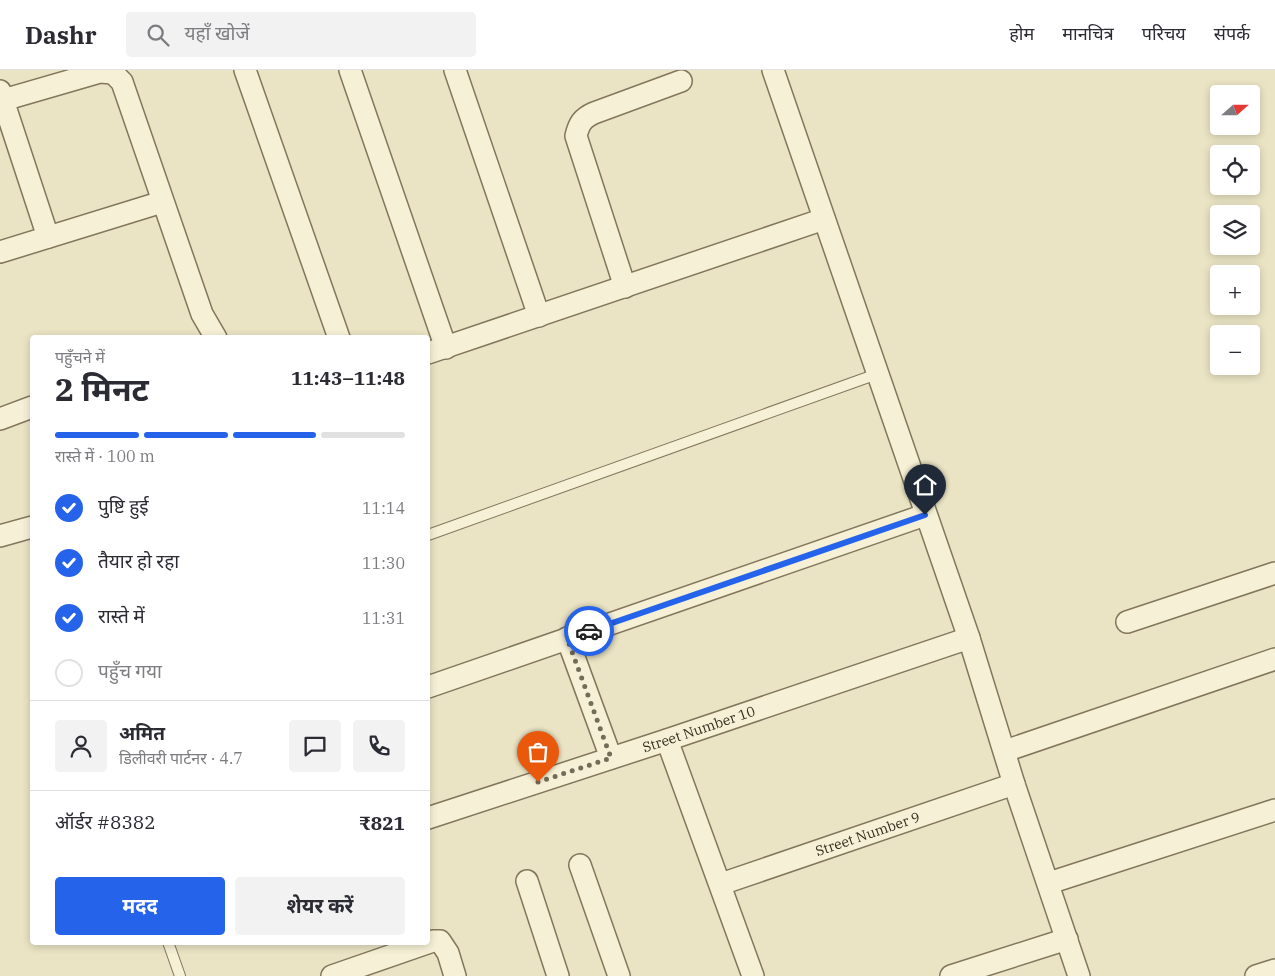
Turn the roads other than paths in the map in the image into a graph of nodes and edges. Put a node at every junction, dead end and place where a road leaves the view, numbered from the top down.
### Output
1 (245, 70) edge
2 (350, 70) edge
3 (455, 70) edge
4 (773, 70) edge
5 (681, 81) dead end
6 (1, 98) edge
7 (162, 202) junction
8 (824, 219) junction
9 (48, 238) junction
10 (0, 252) edge
11 (625, 287) junction
12 (539, 316) junction
13 (214, 335) edge
14 (338, 335) edge
15 (437, 350) edge
16 (877, 374) junction
17 (30, 408) edge
18 (0, 418) edge
19 (925, 515) junction
20 (30, 528) edge
21 (430, 534) edge
22 (0, 536) edge
23 (1275, 573) edge
24 (1127, 622) dead end
25 (567, 638) junction
26 (968, 638) junction
27 (1275, 659) edge
28 (430, 686) edge
29 (668, 740) junction
30 (1005, 751) junction
31 (611, 758) junction
32 (1014, 784) junction
33 (1275, 810) edge
34 (430, 817) edge
35 (580, 865) dead end
36 (527, 881) dead end
37 (1048, 883) junction
38 (721, 884) junction
39 (1067, 939) junction
40 (430, 942) edge
41 (169, 945) edge
42 (421, 945) edge
43 (1275, 970) edge
44 (180, 976) edge
45 (332, 976) edge
46 (455, 976) edge
47 (558, 976) edge
48 (619, 976) edge
49 (753, 976) edge
50 (951, 976) edge
51 (1079, 976) edge
52 (1256, 976) edge

1 - 14 street
2 - 15 street
3 - 12 street
4 - 8 street
5 - 11 street
6 - 7 street
6 - 9 street
7 - 9 street
7 - 13 street
8 - 11 street
8 - 16 street
9 - 10 street
11 - 12 street
12 - 15 street
16 - 19 street
16 - 21 lane
17 - 18 street
19 - 25 street
19 - 26 street
20 - 22 street
23 - 24 street
25 - 28 street
25 - 31 street
26 - 29 street, Street Number 10
26 - 30 street
27 - 30 street
29 - 31 street, Street Number 10
29 - 38 street
30 - 32 street
31 - 34 street, Street Number 10
32 - 37 street
32 - 38 street, Street Number 9
33 - 37 street
35 - 48 street
36 - 47 street
37 - 39 street
38 - 49 street
39 - 50 street
39 - 51 street
40 - 46 street
41 - 44 lane
42 - 45 street
43 - 52 street

